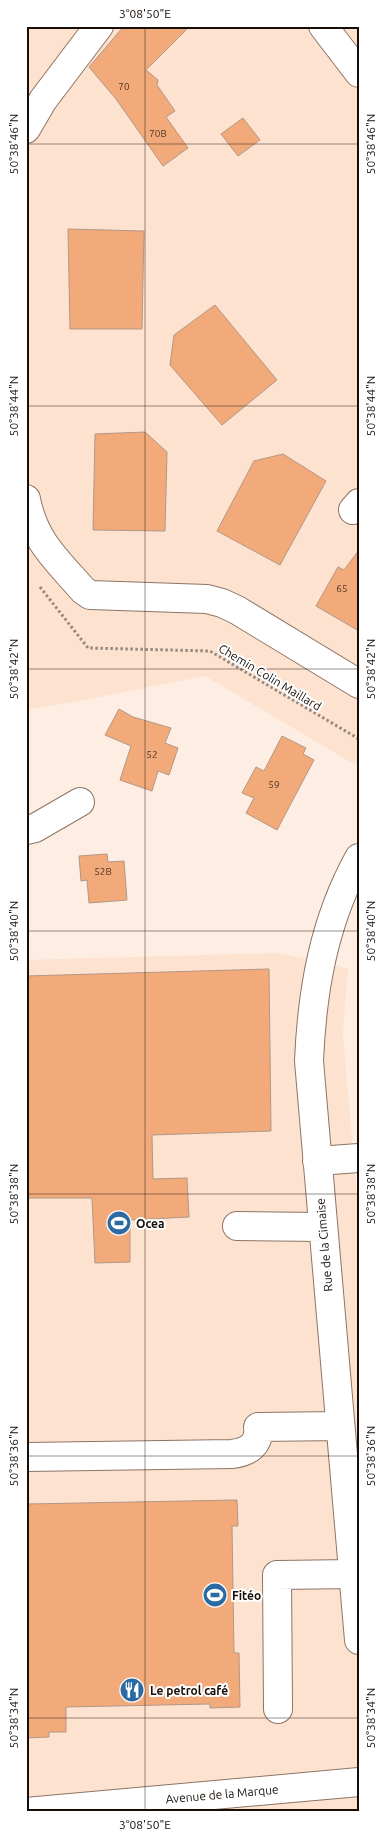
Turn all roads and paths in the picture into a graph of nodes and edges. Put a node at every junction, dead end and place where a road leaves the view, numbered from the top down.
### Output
1 (99, 26) edge
2 (323, 26) edge
3 (359, 74) edge
4 (26, 129) edge
5 (26, 499) edge
6 (38, 584) dead end
7 (359, 684) edge
8 (359, 739) edge
9 (80, 802) dead end
10 (26, 830) edge
11 (359, 858) edge
12 (359, 1158) edge
13 (317, 1161) junction
14 (237, 1226) dead end
15 (322, 1227) junction
16 (340, 1426) junction
17 (26, 1457) edge
18 (354, 1574) junction
19 (359, 1640) edge
20 (278, 1709) dead end
21 (359, 1782) edge
22 (26, 1812) edge

1 - 4 street
2 - 3 street
5 - 7 street
6 - 8 path, Chemin Colin Maillard
9 - 10 street
11 - 13 street, Rue de la Cimaise
12 - 13 street
13 - 15 street, Rue de la Cimaise
14 - 15 street
15 - 16 street, Rue de la Cimaise
16 - 17 street
16 - 18 street, Rue de la Cimaise
18 - 19 street, Rue de la Cimaise
18 - 20 street
21 - 22 street, Avenue de la Marque

